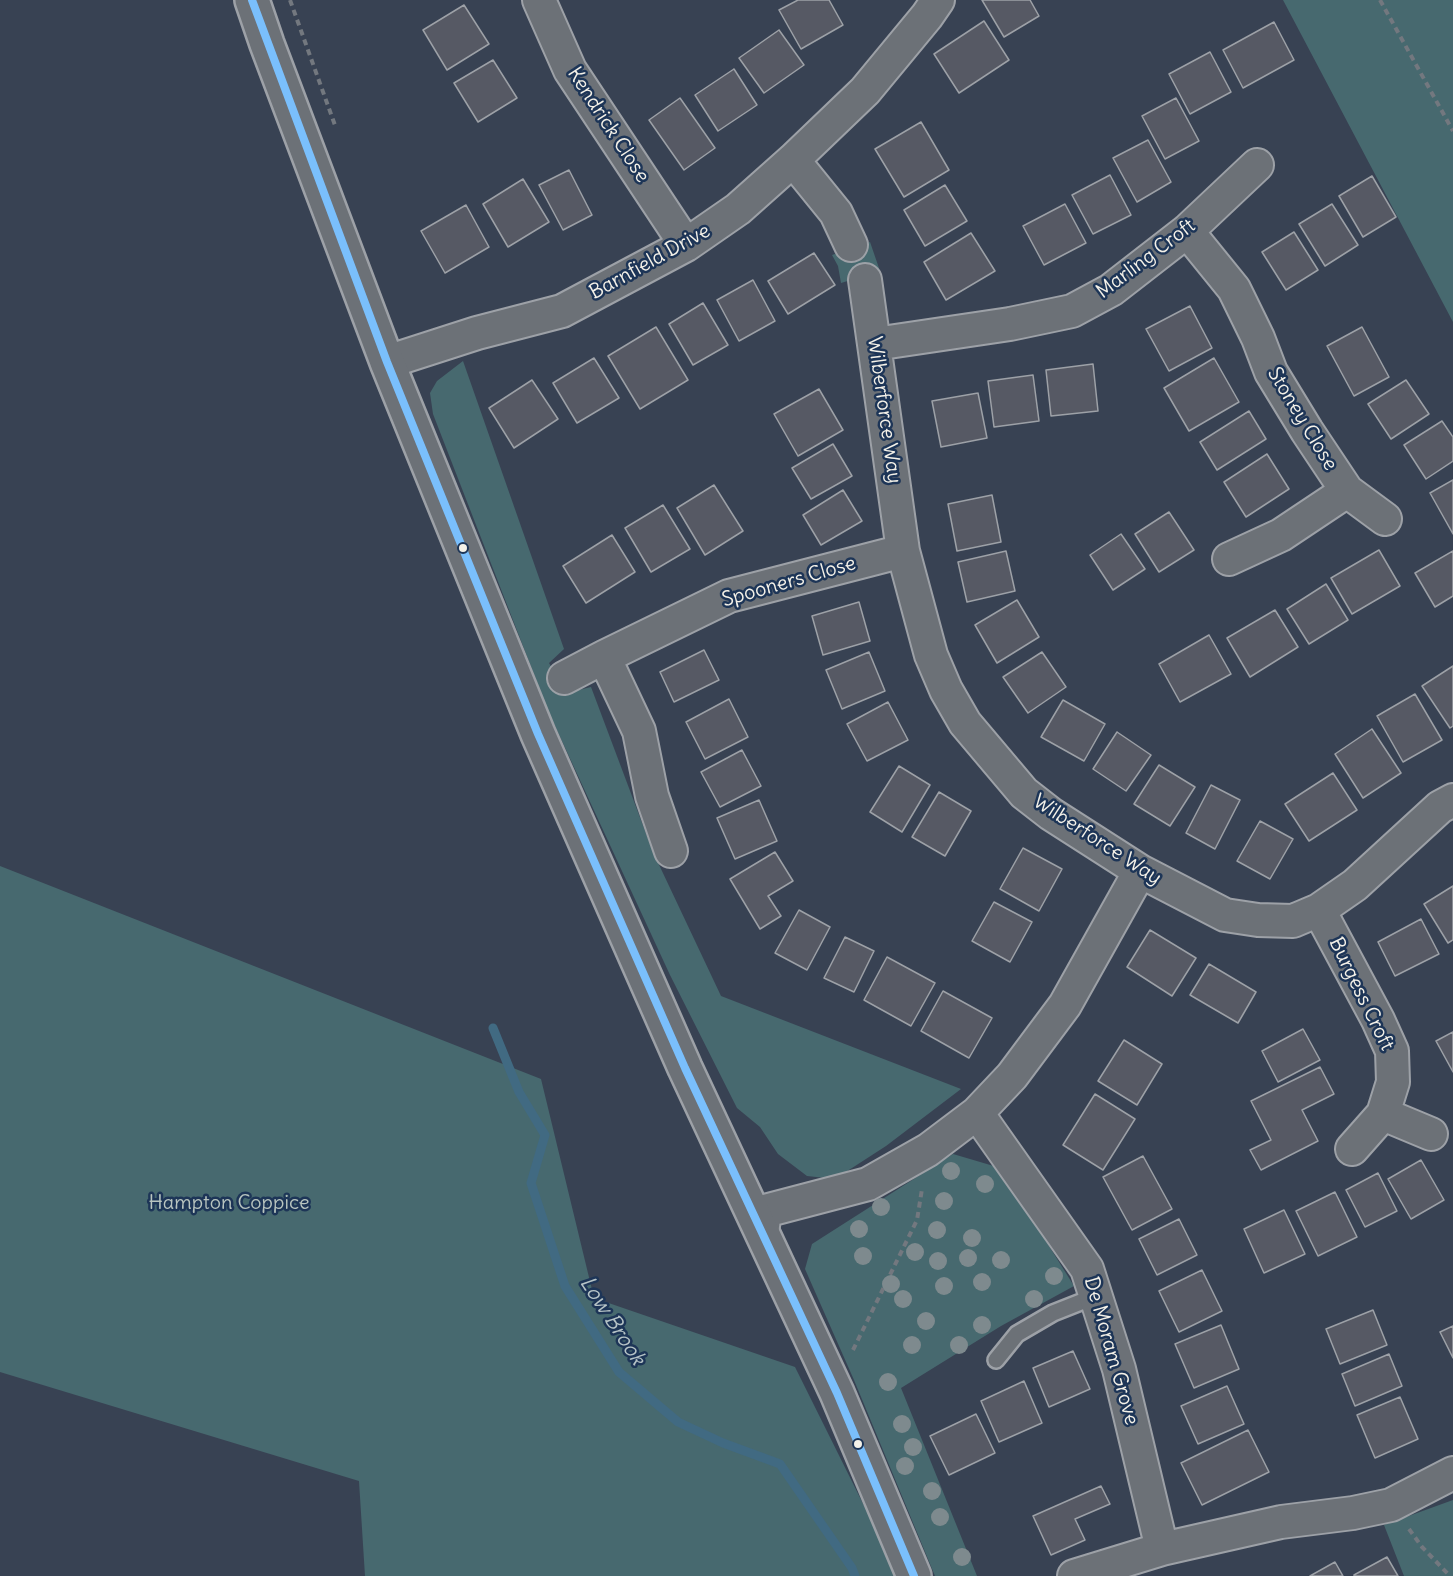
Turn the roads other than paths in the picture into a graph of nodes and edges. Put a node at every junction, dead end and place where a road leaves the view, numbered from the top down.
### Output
1 (252, 0) edge
2 (538, 0) edge
3 (938, 0) edge
4 (793, 159) junction
5 (1257, 165) dead end
6 (1187, 231) junction
7 (686, 245) junction
8 (851, 245) dead end
9 (865, 280) dead end
10 (875, 344) junction
11 (387, 363) junction
12 (1347, 491) junction
13 (1385, 519) dead end
14 (903, 551) junction
15 (1230, 559) dead end
16 (604, 657) junction
17 (564, 678) dead end
18 (1453, 800) edge
19 (671, 851) dead end
20 (1140, 871) junction
21 (1319, 910) junction
22 (977, 1113) junction
23 (1383, 1114) junction
24 (1431, 1134) dead end
25 (1352, 1149) dead end
26 (762, 1233) junction
27 (1096, 1296) junction
28 (996, 1360) dead end
29 (1453, 1473) edge
30 (1162, 1549) junction
31 (914, 1576) edge
32 (1074, 1576) edge

1 - 11 street
2 - 7 street, Kendrick Close
3 - 4 street, Barnfield Drive
4 - 7 street, Barnfield Drive
4 - 8 street
5 - 6 street, Marling Croft
6 - 10 street, Marling Croft
6 - 12 street, Stoney Close
7 - 11 street, Barnfield Drive
9 - 10 street, Wilberforce Way
10 - 14 street, Wilberforce Way
11 - 26 street
12 - 13 street
12 - 15 street, Stoney Close
14 - 16 street, Spooners Close
14 - 20 street, Wilberforce Way
16 - 17 street, Spooners Close
16 - 19 street
18 - 21 street, Wilberforce Way
20 - 21 street, Wilberforce Way
20 - 22 street
21 - 23 street, Burgess Croft
22 - 26 street
22 - 27 street, De Moram Grove
23 - 24 street
23 - 25 street, Burgess Croft
26 - 31 street
27 - 28 lane
27 - 30 street, De Moram Grove
29 - 30 street
30 - 32 street

